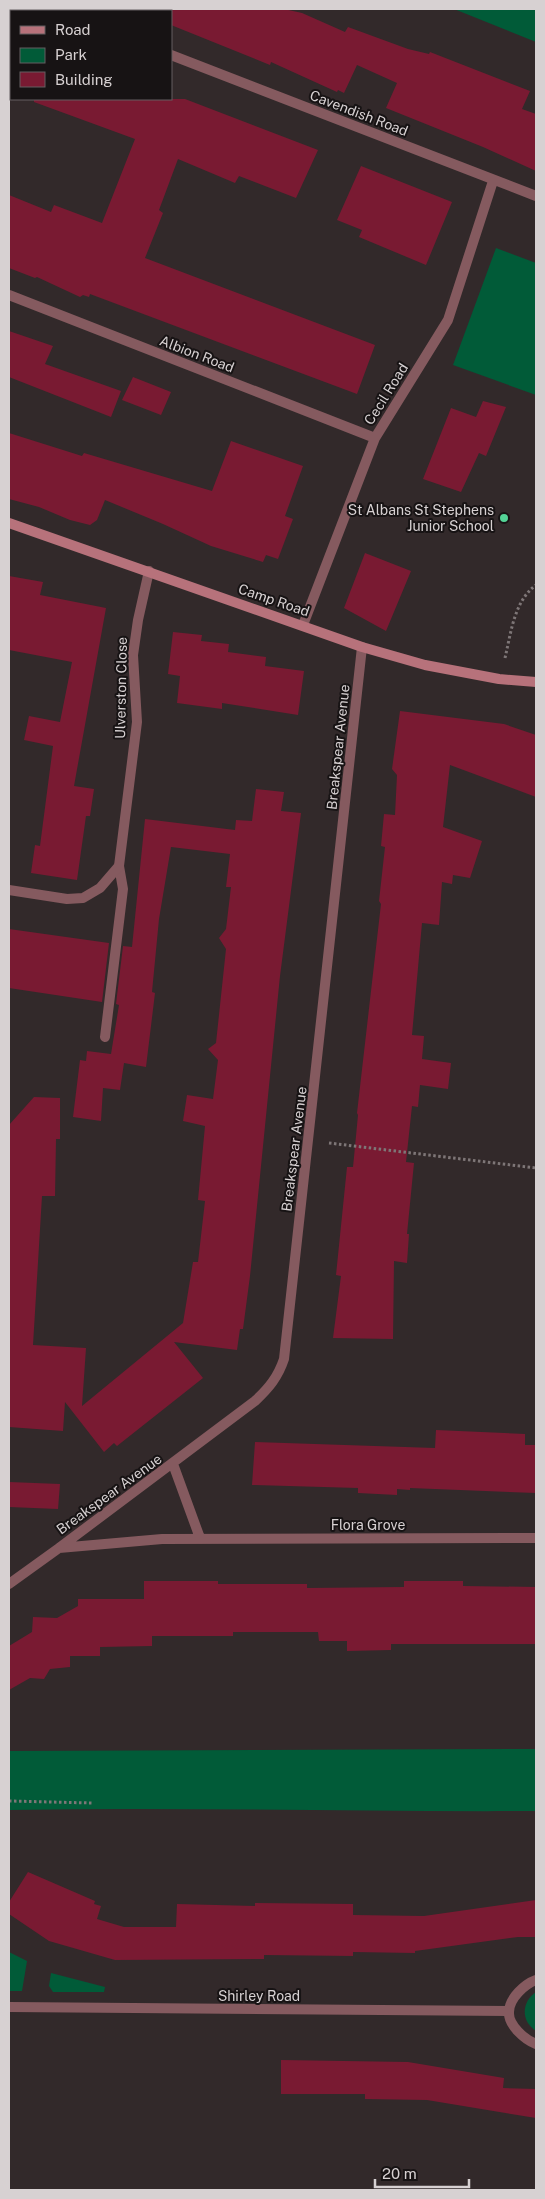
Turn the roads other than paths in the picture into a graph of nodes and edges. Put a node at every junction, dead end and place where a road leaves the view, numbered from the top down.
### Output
1 (172, 55) edge
2 (493, 181) junction
3 (536, 196) edge
4 (9, 295) edge
5 (375, 438) junction
6 (9, 523) edge
7 (149, 571) junction
8 (303, 624) junction
9 (362, 647) junction
10 (536, 682) edge
11 (119, 866) junction
12 (9, 890) edge
13 (105, 1037) dead end
14 (173, 1464) junction
15 (200, 1538) junction
16 (536, 1538) edge
17 (58, 1548) junction
18 (9, 1584) edge
19 (536, 1980) edge
20 (9, 2008) edge
21 (508, 2011) junction
22 (536, 2044) edge

1 - 2 street, Cavendish Road
2 - 3 street, Cavendish Road
2 - 5 street, Cecil Road
4 - 5 street, Albion Road
5 - 8 street, Cecil Road
6 - 7 street, Camp Road
7 - 8 street, Camp Road
7 - 11 street, Ulverston Close
8 - 9 street, Camp Road
9 - 10 street, Camp Road
9 - 14 street, Breakspear Avenue
11 - 12 street
11 - 13 street, Ulverston Close
14 - 15 street
14 - 17 street, Breakspear Avenue
15 - 16 street, Flora Grove
15 - 17 street, Flora Grove
17 - 18 street
19 - 21 street
20 - 21 street, Shirley Road
21 - 22 street

